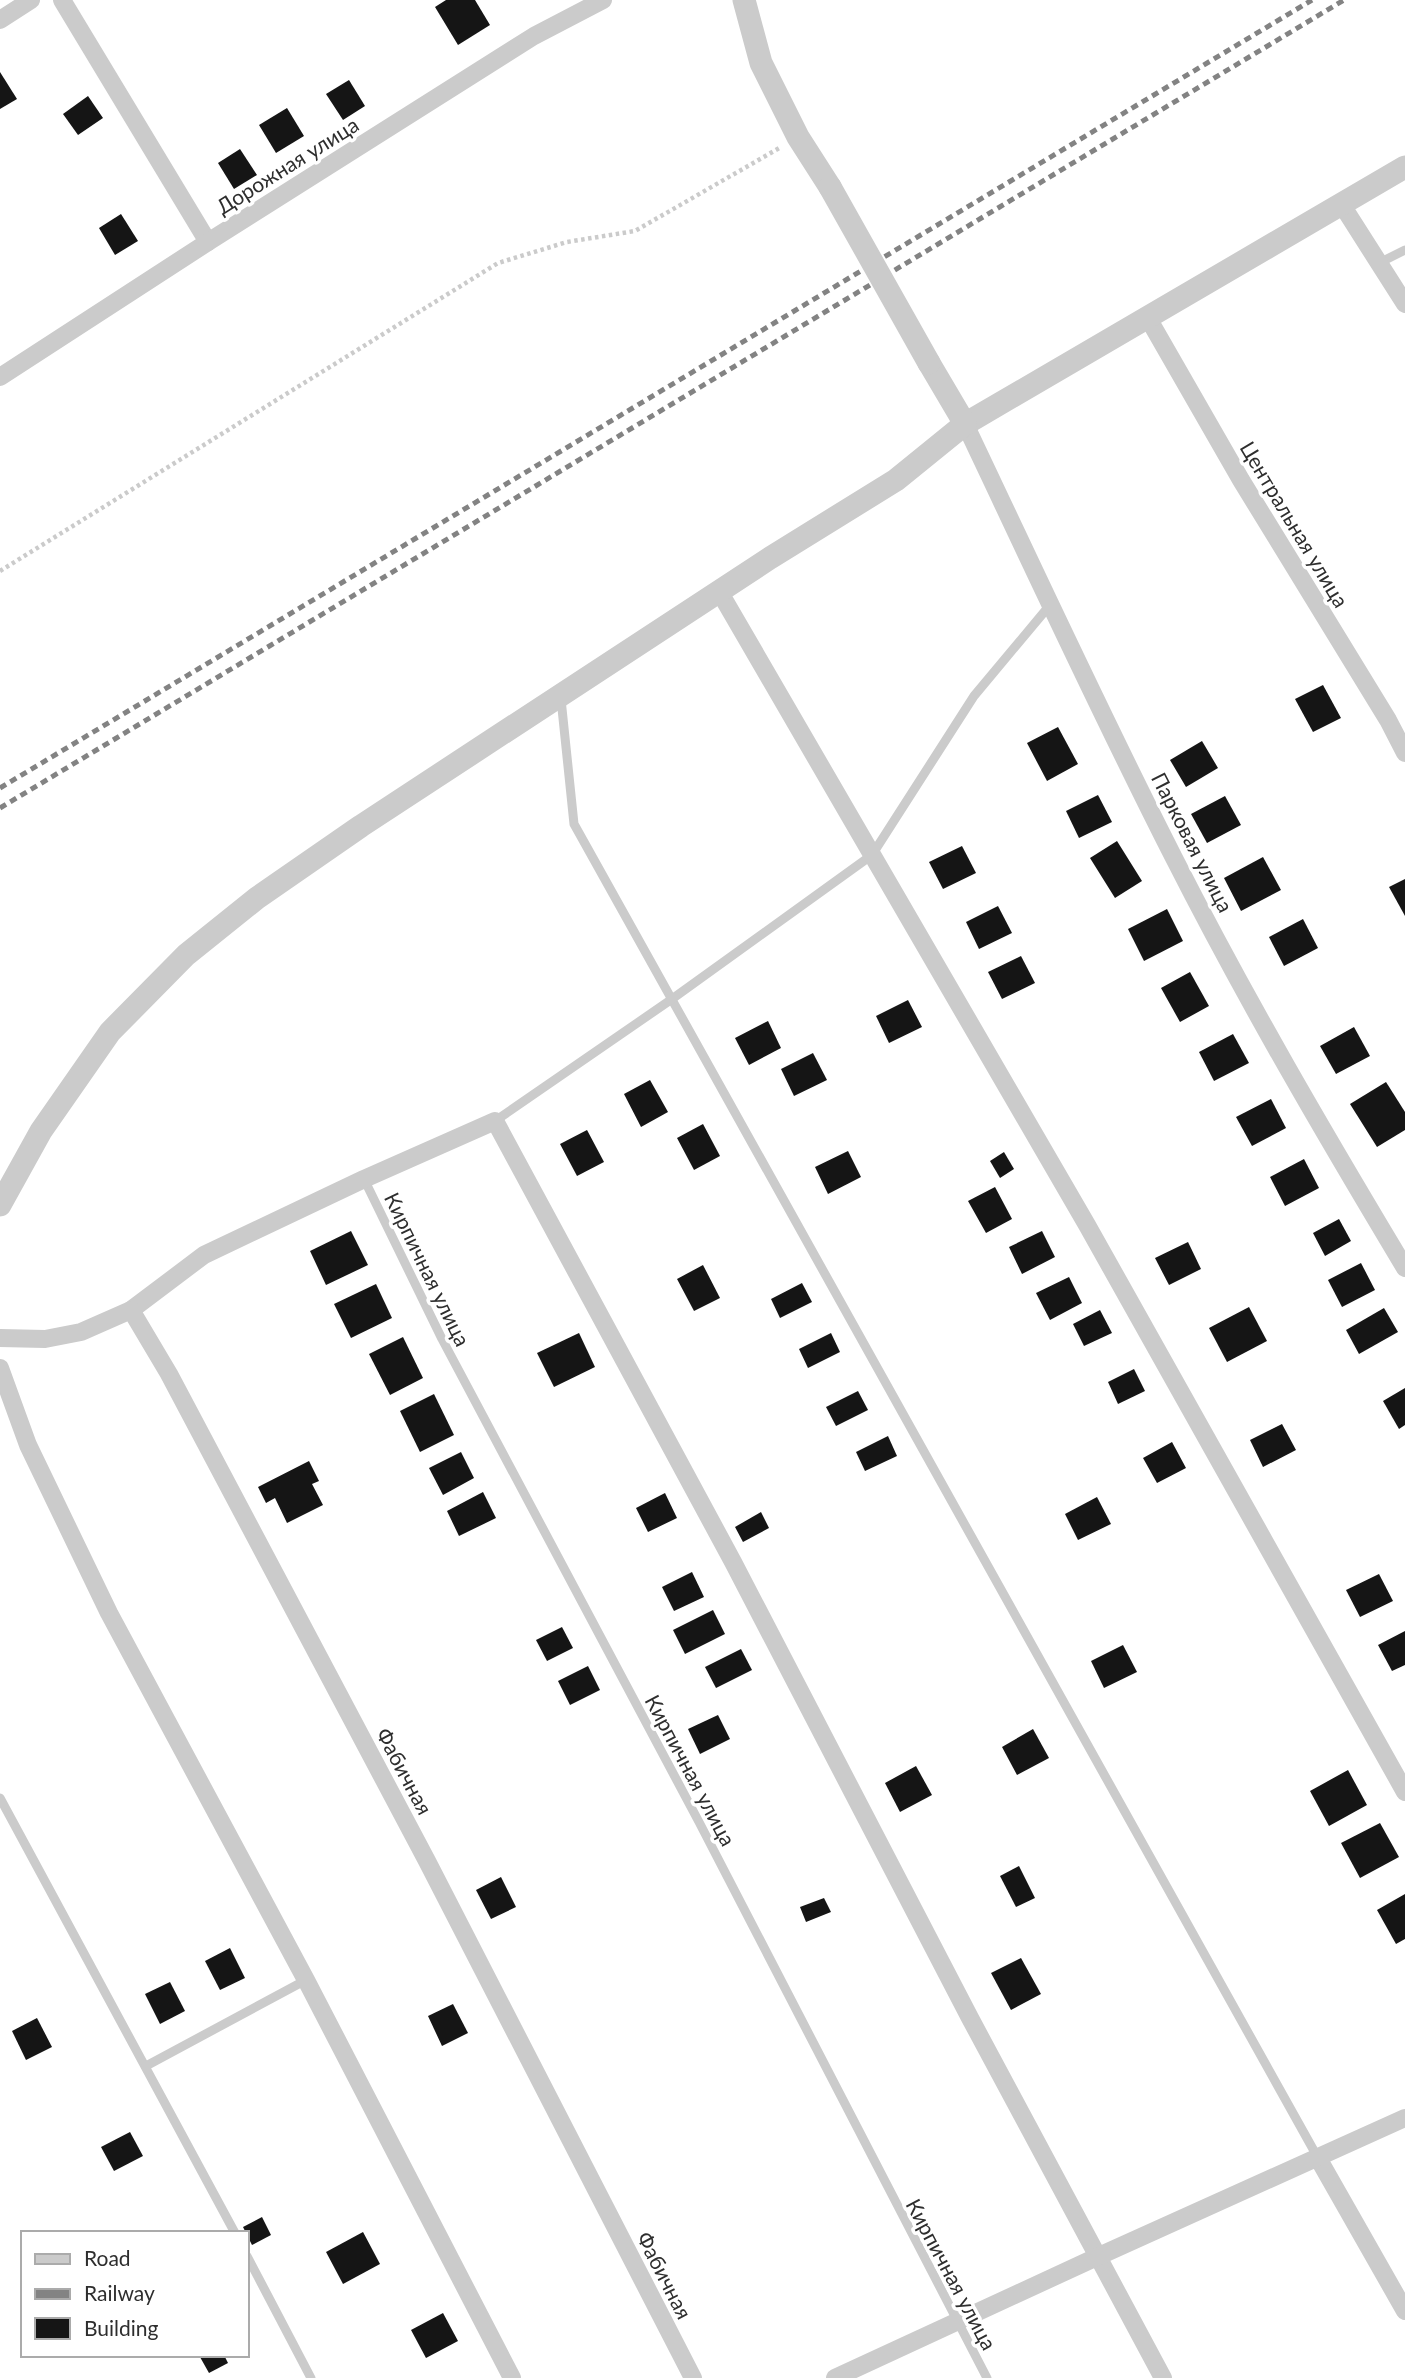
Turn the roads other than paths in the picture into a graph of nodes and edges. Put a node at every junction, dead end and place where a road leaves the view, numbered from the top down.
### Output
1 (31, 0) edge
2 (62, 0) edge
3 (603, 0) edge
4 (744, 0) edge
5 (0, 20) edge
6 (1405, 167) edge
7 (1342, 205) junction
8 (208, 242) junction
9 (1405, 250) edge
10 (1379, 263) junction
11 (1405, 304) edge
12 (1148, 318) junction
13 (0, 377) edge
14 (965, 424) junction
15 (719, 591) junction
16 (1050, 605) junction
17 (561, 696) junction
18 (1405, 753) edge
19 (872, 855) junction
20 (672, 999) junction
21 (495, 1121) junction
22 (364, 1179) junction
23 (0, 1205) edge
24 (1405, 1268) edge
25 (131, 1310) junction
26 (0, 1338) edge
27 (0, 1368) edge
28 (1405, 1792) edge
29 (0, 1798) edge
30 (306, 1980) junction
31 (146, 2066) junction
32 (1405, 2118) edge
33 (1318, 2158) junction
34 (234, 2231) edge
35 (1099, 2256) junction
36 (248, 2258) edge
37 (1405, 2312) edge
38 (957, 2322) junction
39 (311, 2378) edge
40 (512, 2378) edge
41 (693, 2378) edge
42 (835, 2378) edge
43 (987, 2378) edge
44 (1163, 2378) edge

1 - 5 street
2 - 8 street
3 - 8 street, Дорожная улица
4 - 14 street, bridge
6 - 7 street
7 - 10 street
7 - 12 street
8 - 13 street, Дорожная улица
9 - 10 lane
10 - 11 street
12 - 14 street
12 - 18 street, Центральная улица
14 - 15 street
14 - 16 street, Парковая улица
15 - 17 street
15 - 19 street
16 - 19 lane
16 - 24 street, Парковая улица
17 - 20 lane
17 - 23 street
19 - 20 lane
19 - 28 street
20 - 21 lane
20 - 33 lane
21 - 22 street
21 - 35 street
22 - 25 street
22 - 38 lane, Кирпичная улица
25 - 26 street
25 - 41 street, Фабичная
27 - 30 street
29 - 31 lane
30 - 31 lane
30 - 40 street
31 - 34 lane
32 - 33 street
33 - 35 street
33 - 37 street
35 - 38 street
35 - 44 street
36 - 39 lane
38 - 42 street
38 - 43 lane, Кирпичная улица

